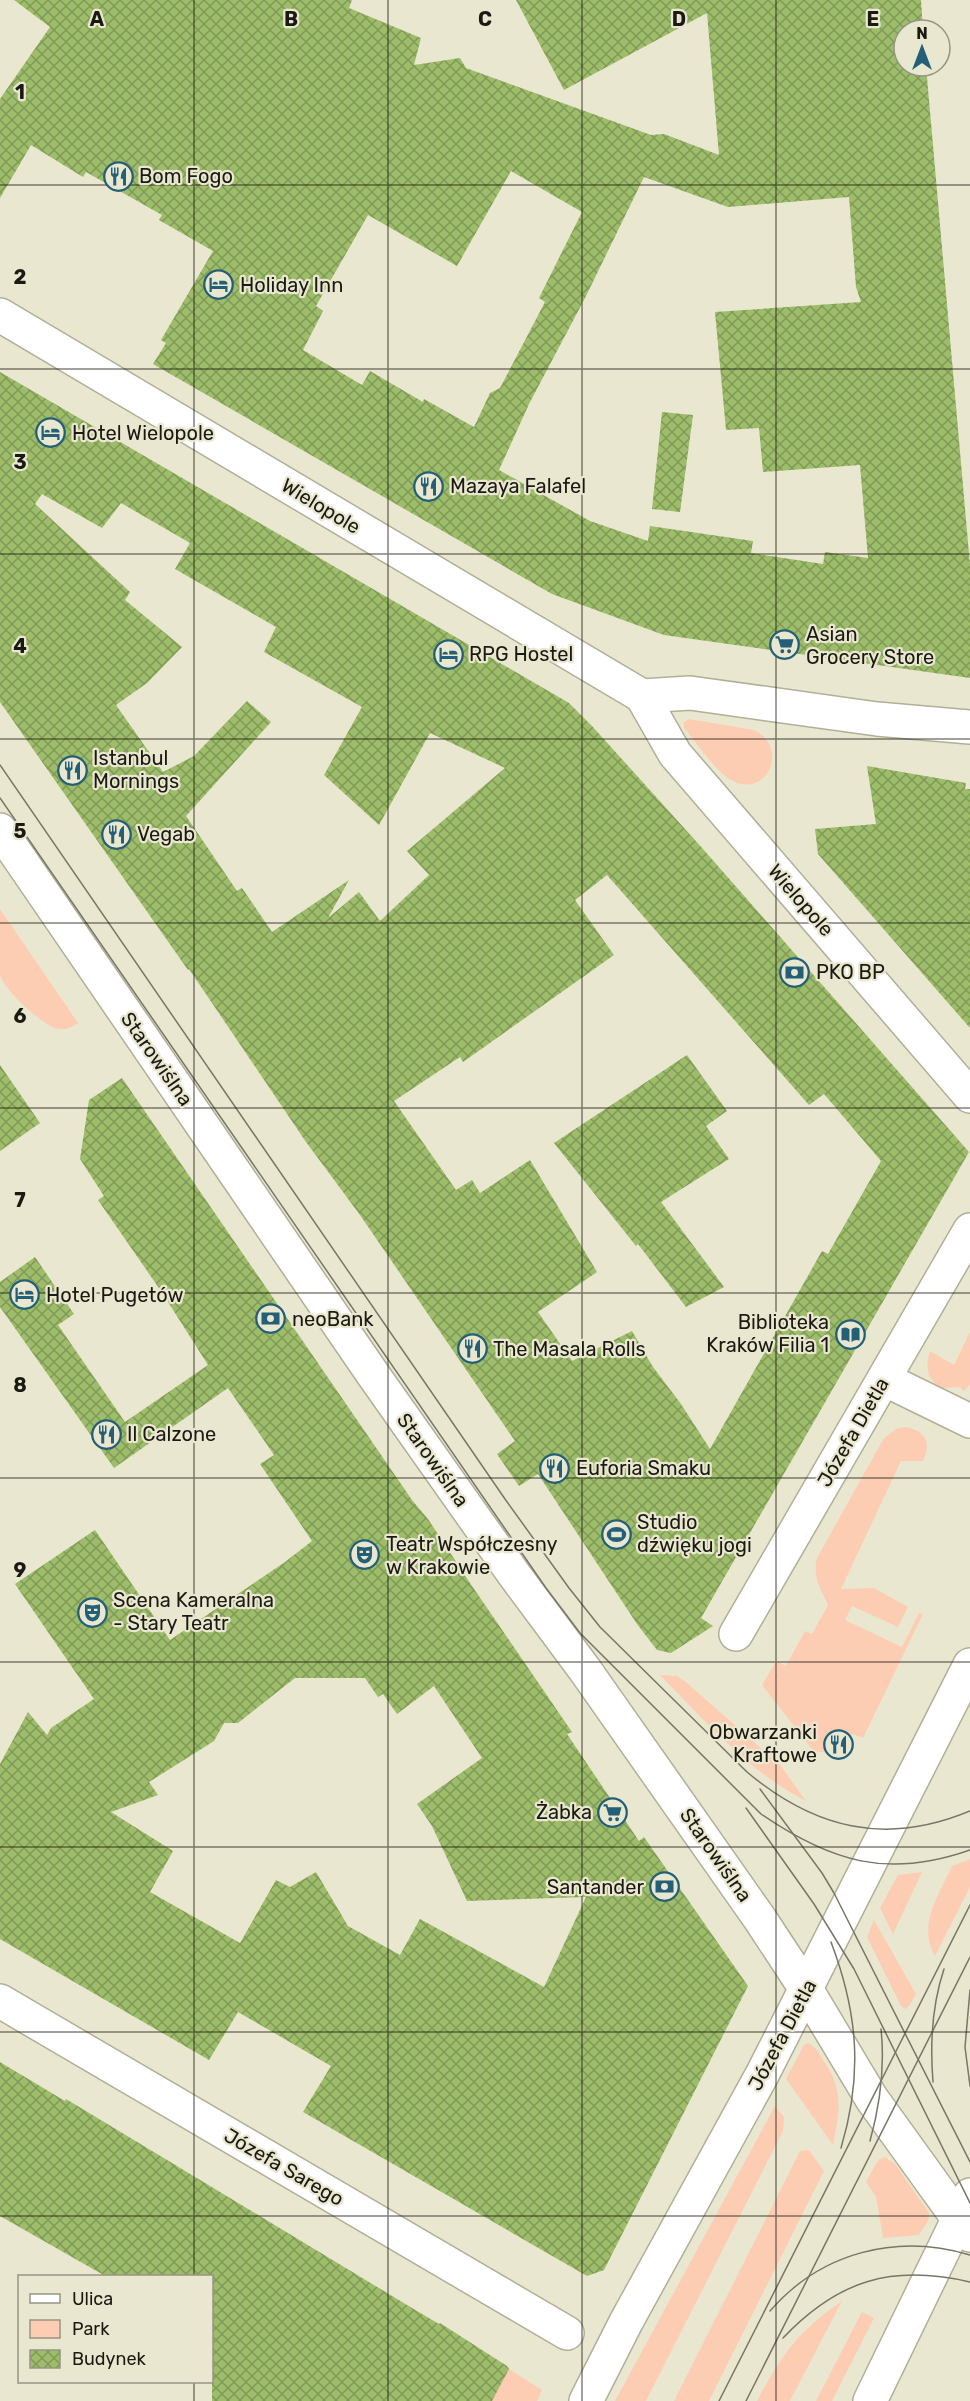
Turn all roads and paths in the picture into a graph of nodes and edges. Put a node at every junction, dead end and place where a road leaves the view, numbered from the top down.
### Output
1 (0, 315) edge
2 (642, 696) junction
3 (970, 727) edge
4 (0, 830) edge
5 (970, 1096) edge
6 (970, 1230) edge
7 (884, 1379) junction
8 (970, 1421) edge
9 (736, 1634) dead end
10 (970, 1665) edge
11 (806, 1989) junction
12 (0, 2001) edge
13 (966, 2216) edge
14 (567, 2333) dead end
15 (586, 2401) edge
16 (870, 2401) edge

1 - 2 street, Wielopole
2 - 3 street
2 - 5 street, Wielopole
4 - 11 street, Starowiślna
6 - 7 street, Józefa Dietla
7 - 8 street
7 - 9 street, Józefa Dietla
10 - 11 street, Józefa Dietla
11 - 13 street, Starowiślna
11 - 15 street, Józefa Dietla
12 - 14 street, Józefa Sarego
13 - 16 street

